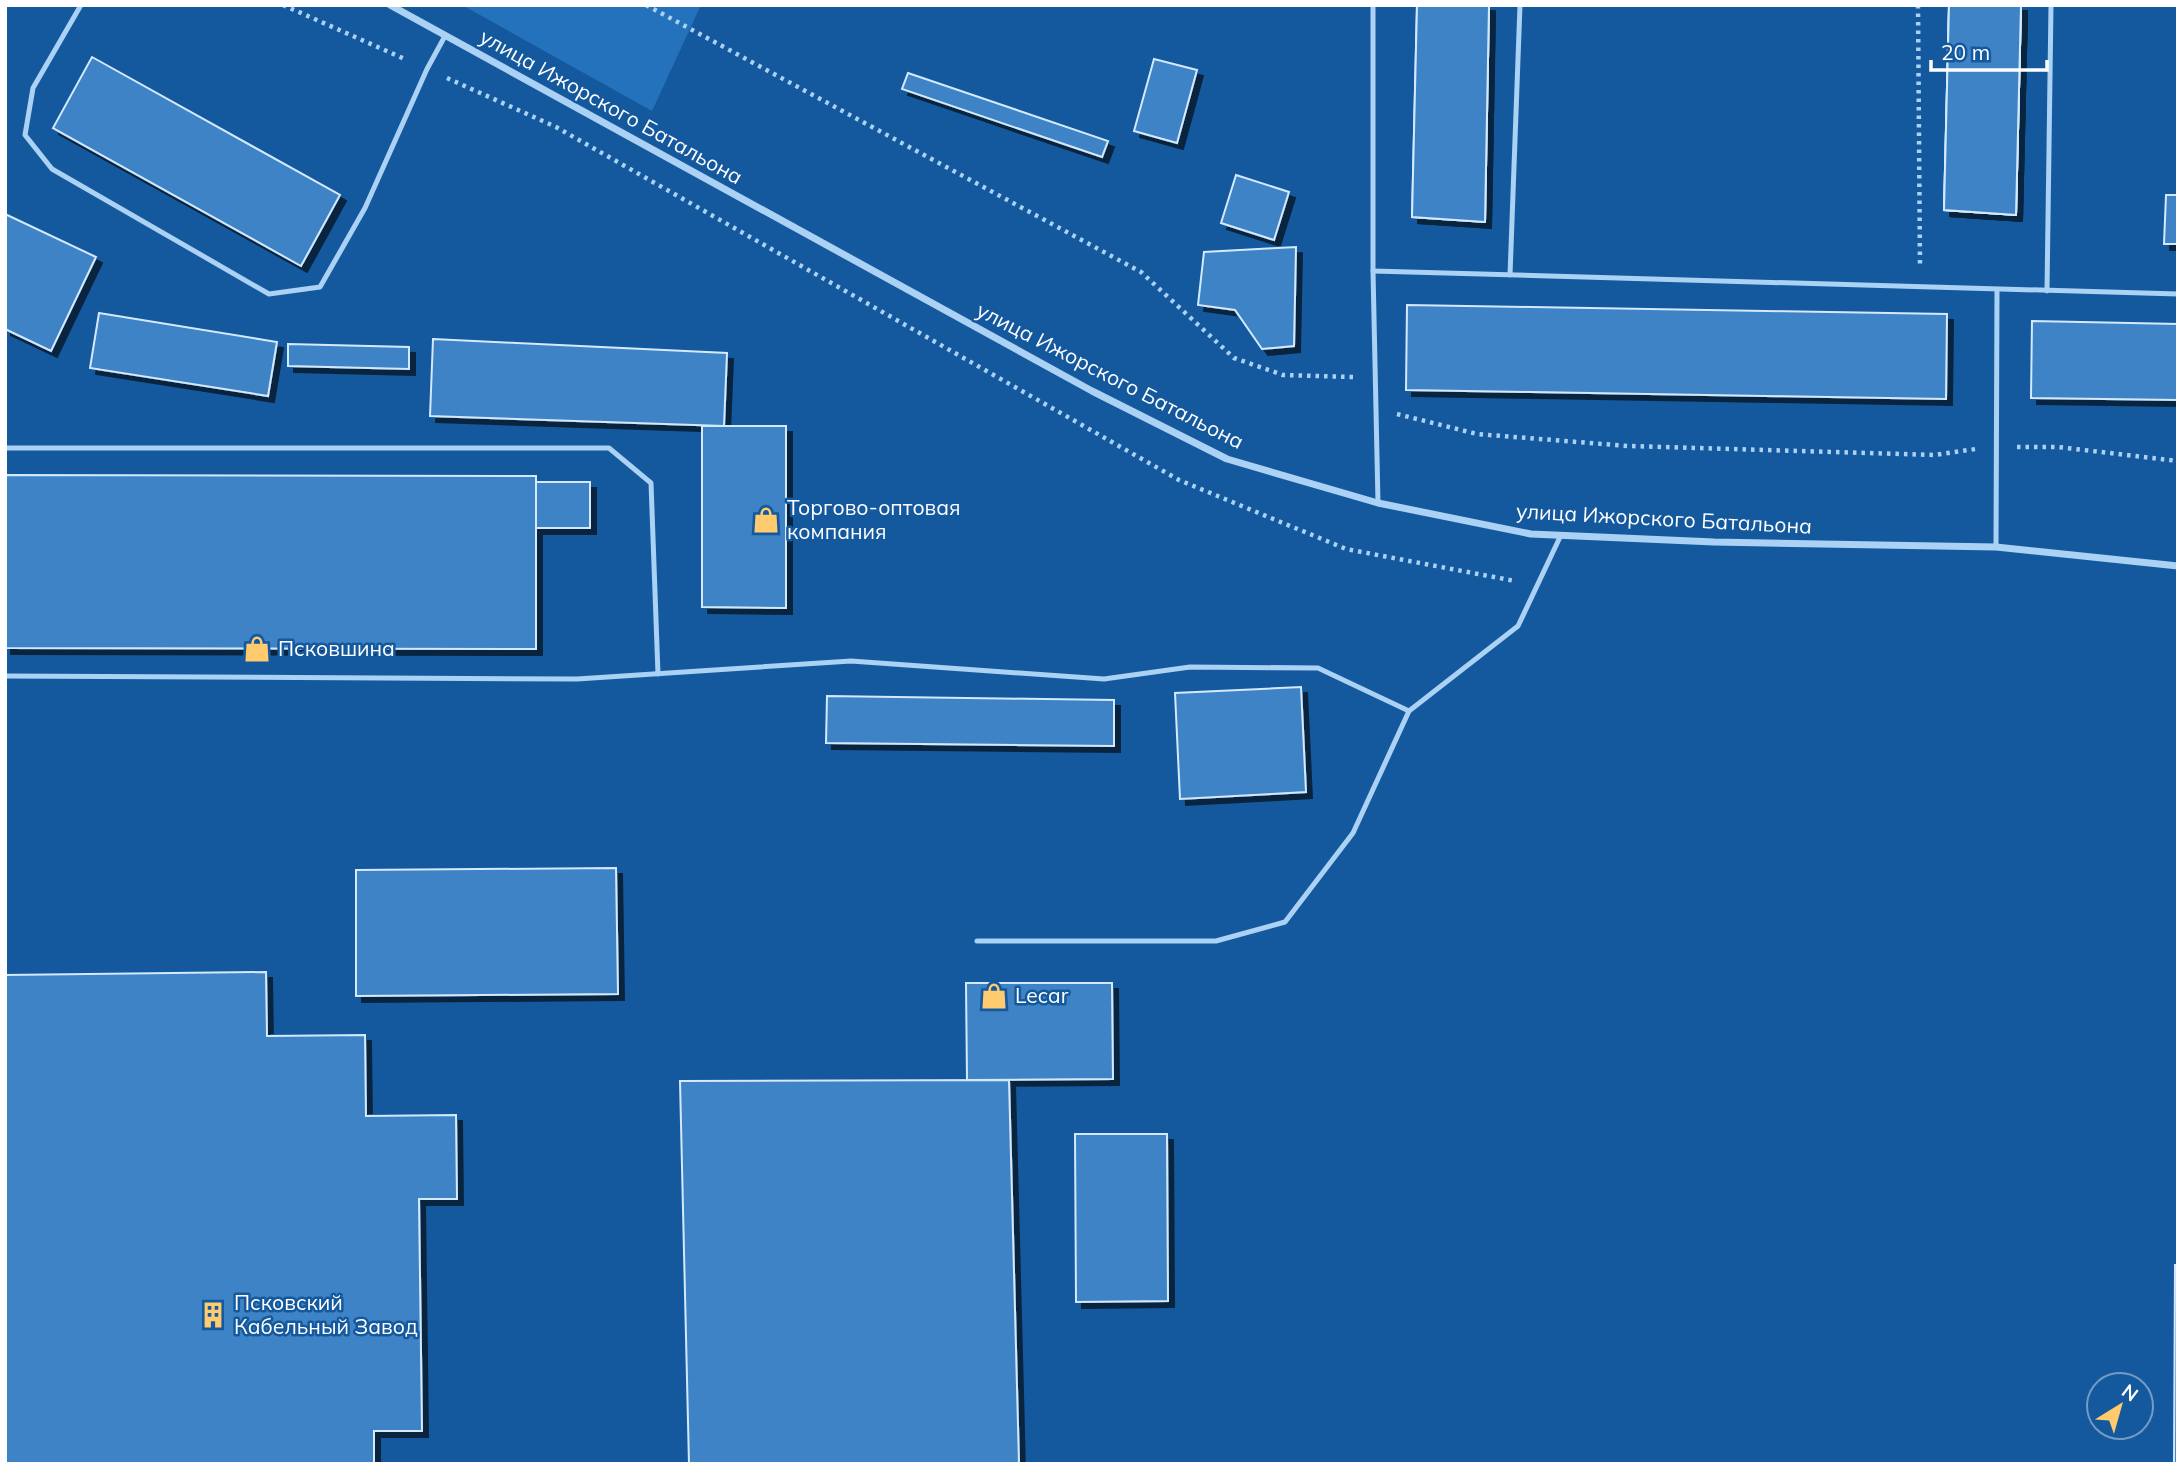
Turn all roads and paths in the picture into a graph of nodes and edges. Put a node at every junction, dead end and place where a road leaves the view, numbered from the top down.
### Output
1 (81, 5) edge
2 (390, 5) edge
3 (646, 5) edge
4 (1373, 5) edge
5 (1520, 5) edge
6 (1918, 5) edge
7 (2051, 5) edge
8 (445, 36) junction
9 (1373, 271) junction
10 (1510, 275) junction
11 (1920, 288) junction
12 (1997, 290) junction
13 (2047, 291) junction
14 (2178, 294) edge
15 (1375, 378) junction
16 (1376, 409) junction
17 (1996, 447) junction
18 (5, 448) edge
19 (2178, 461) edge
20 (1378, 503) junction
21 (1561, 535) junction
22 (1996, 547) junction
23 (2178, 566) edge
24 (658, 674) junction
25 (5, 676) edge
26 (1409, 711) junction
27 (977, 941) dead end

1 - 8 lane
2 - 8 street, улица Ижорского Батальона
3 - 15 path
4 - 9 lane
5 - 10 lane
6 - 11 path
7 - 13 lane
8 - 20 street, улица Ижорского Батальона
9 - 10 lane
9 - 15 lane
10 - 11 lane
11 - 12 lane
12 - 13 lane
12 - 17 lane
13 - 14 lane
15 - 16 lane
16 - 17 path
16 - 20 lane
17 - 19 path
17 - 22 lane
18 - 24 lane
20 - 21 street, улица Ижорского Батальона
21 - 22 street, улица Ижорского Батальона
21 - 26 lane
22 - 23 street, улица Ижорского Батальона
24 - 25 lane
24 - 26 lane
26 - 27 lane

